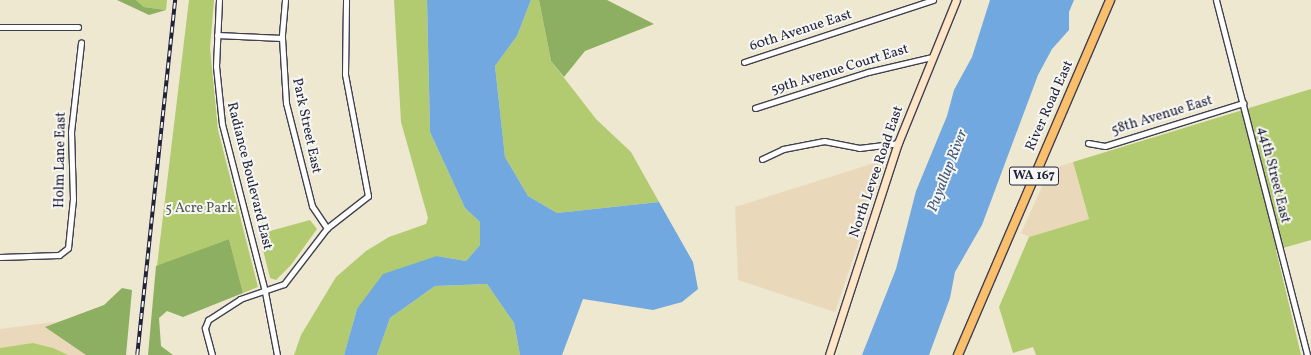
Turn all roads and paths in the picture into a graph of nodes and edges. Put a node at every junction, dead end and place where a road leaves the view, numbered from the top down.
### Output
1 (219, 0) edge
2 (285, 0) edge
3 (346, 0) edge
4 (934, 0) edge
5 (956, 0) edge
6 (1110, 0) edge
7 (1216, 0) edge
8 (0, 27) edge
9 (78, 27) dead end
10 (216, 35) junction
11 (282, 38) junction
12 (81, 43) dead end
13 (932, 57) junction
14 (744, 62) dead end
15 (1242, 103) junction
16 (755, 108) dead end
17 (898, 143) junction
18 (1088, 143) dead end
19 (762, 159) dead end
20 (327, 228) junction
21 (0, 257) edge
22 (266, 292) junction
23 (212, 355) edge
24 (277, 355) edge
25 (829, 355) edge
26 (958, 355) edge
27 (1307, 355) edge

1 - 10 street, Radiance Boulevard East
2 - 11 street, Park Street East
3 - 20 street
4 - 14 street, 60th Avenue East
5 - 13 street, North Levee Road East
6 - 26 main road, River Road East / WA 167
7 - 15 street, 44th Street East
8 - 9 street
10 - 11 street
10 - 22 street, Radiance Boulevard East
11 - 20 street, Park Street East
12 - 21 street, Holm Lane East
13 - 16 street, 59th Avenue Court East
13 - 17 street, North Levee Road East
15 - 18 street, 58th Avenue East
15 - 27 street, 44th Street East
17 - 19 street
17 - 25 street, North Levee Road East
20 - 22 street
22 - 23 street
22 - 24 street, Radiance Boulevard East

